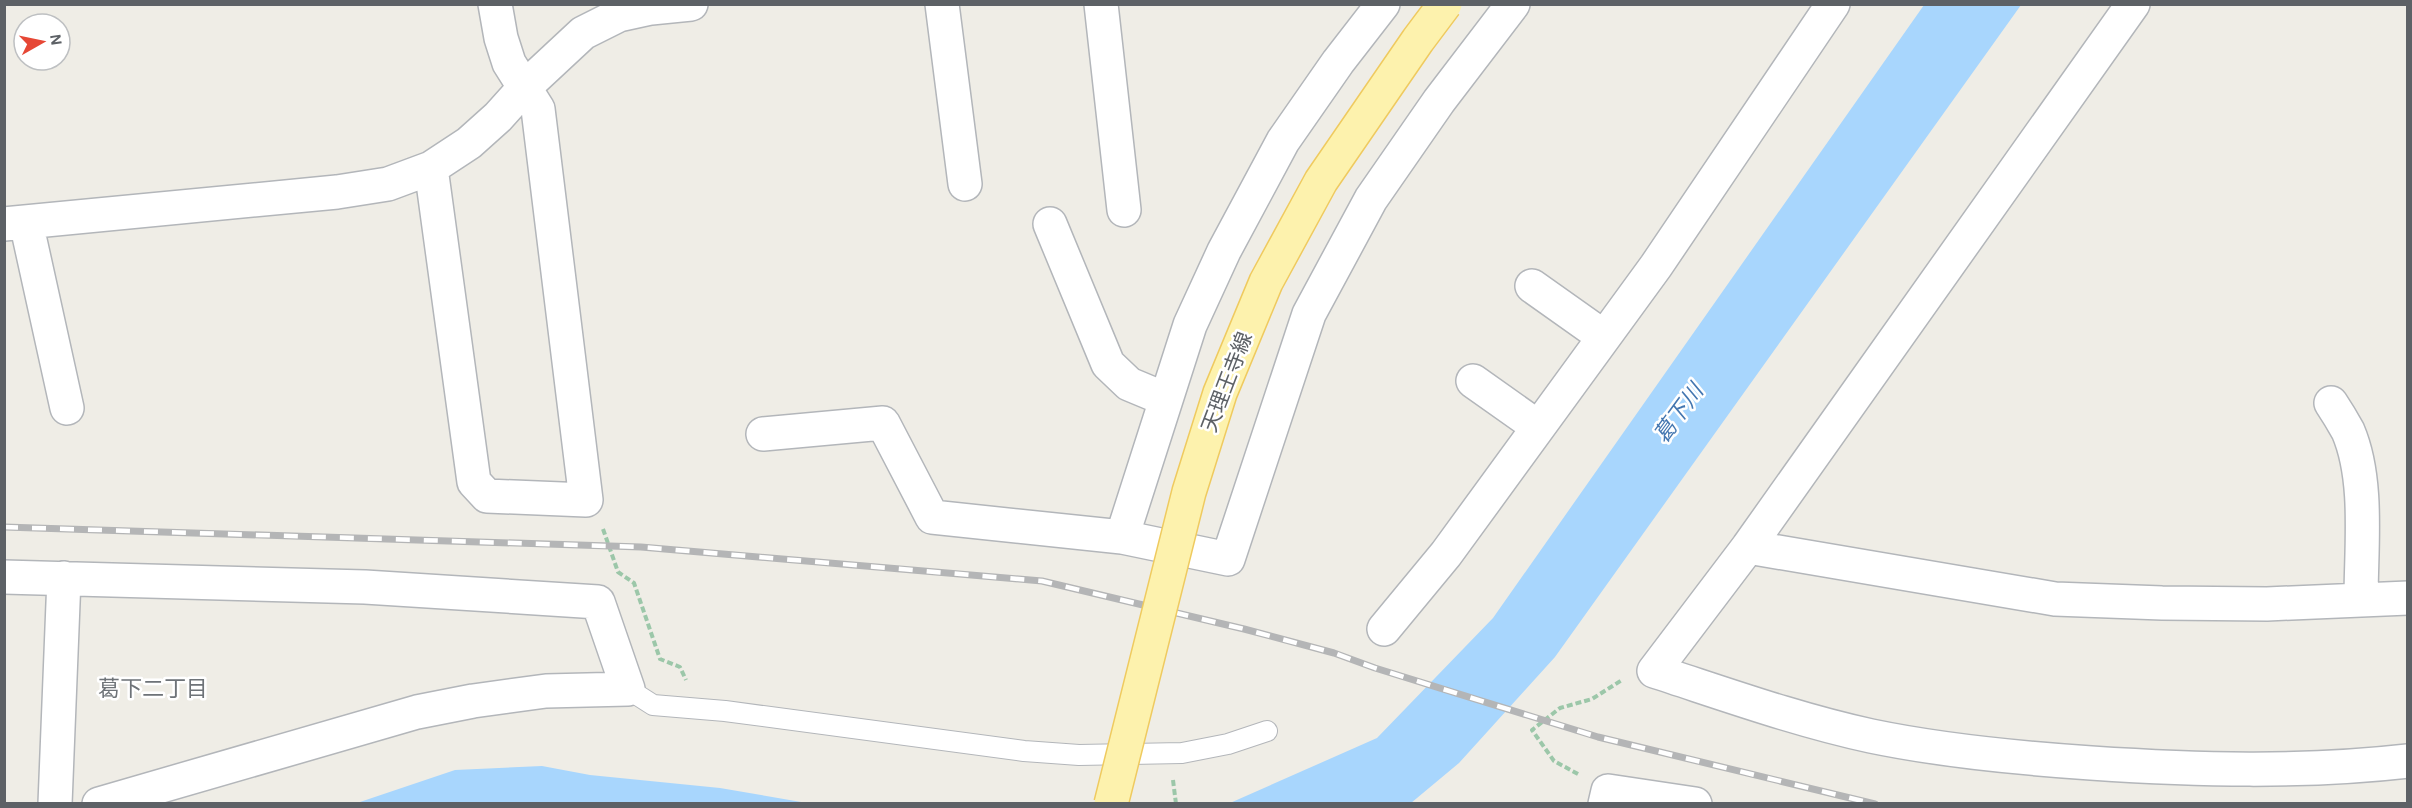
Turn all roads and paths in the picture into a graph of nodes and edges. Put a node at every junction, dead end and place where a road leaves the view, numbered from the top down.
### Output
1 (495, 4) edge
2 (691, 4) edge
3 (942, 4) edge
4 (1101, 4) edge
5 (1383, 4) edge
6 (1445, 4) edge
7 (1513, 4) edge
8 (1833, 4) edge
9 (2133, 4) edge
10 (525, 87) junction
11 (431, 168) junction
12 (965, 184) dead end
13 (1124, 210) dead end
14 (15, 223) edge
15 (1050, 224) dead end
16 (1532, 286) dead end
17 (1604, 337) junction
18 (1473, 381) dead end
19 (1165, 399) junction
20 (2331, 403) dead end
21 (67, 408) dead end
22 (1538, 427) junction
23 (763, 434) dead end
24 (586, 500) junction
25 (1122, 537) junction
26 (1748, 547) junction
27 (4, 577) edge
28 (64, 578) junction
29 (2408, 598) edge
30 (2361, 600) junction
31 (1384, 629) dead end
32 (687, 684) dead end
33 (628, 689) junction
34 (1592, 699) dead end
35 (1268, 732) dead end
36 (1554, 761) dead end
37 (2408, 761) edge
38 (55, 804) edge
39 (99, 804) edge
40 (1111, 804) edge
41 (1605, 804) edge
42 (1695, 804) edge

1 - 10 street
2 - 10 street
3 - 12 street
4 - 13 street
5 - 19 street
6 - 40 main road, 天理王寺線, bridge
7 - 25 street
8 - 17 street
9 - 26 street
10 - 11 street
10 - 24 street
11 - 14 street
11 - 24 street
14 - 21 street
15 - 19 street
16 - 17 street
17 - 22 street
18 - 22 street
19 - 25 street
20 - 30 street
22 - 31 street
23 - 25 street
24 - 32 path
26 - 30 street
26 - 37 street
27 - 28 street
28 - 33 street
28 - 38 street
29 - 30 street
33 - 35 lane
33 - 39 street
34 - 36 path
41 - 42 street

